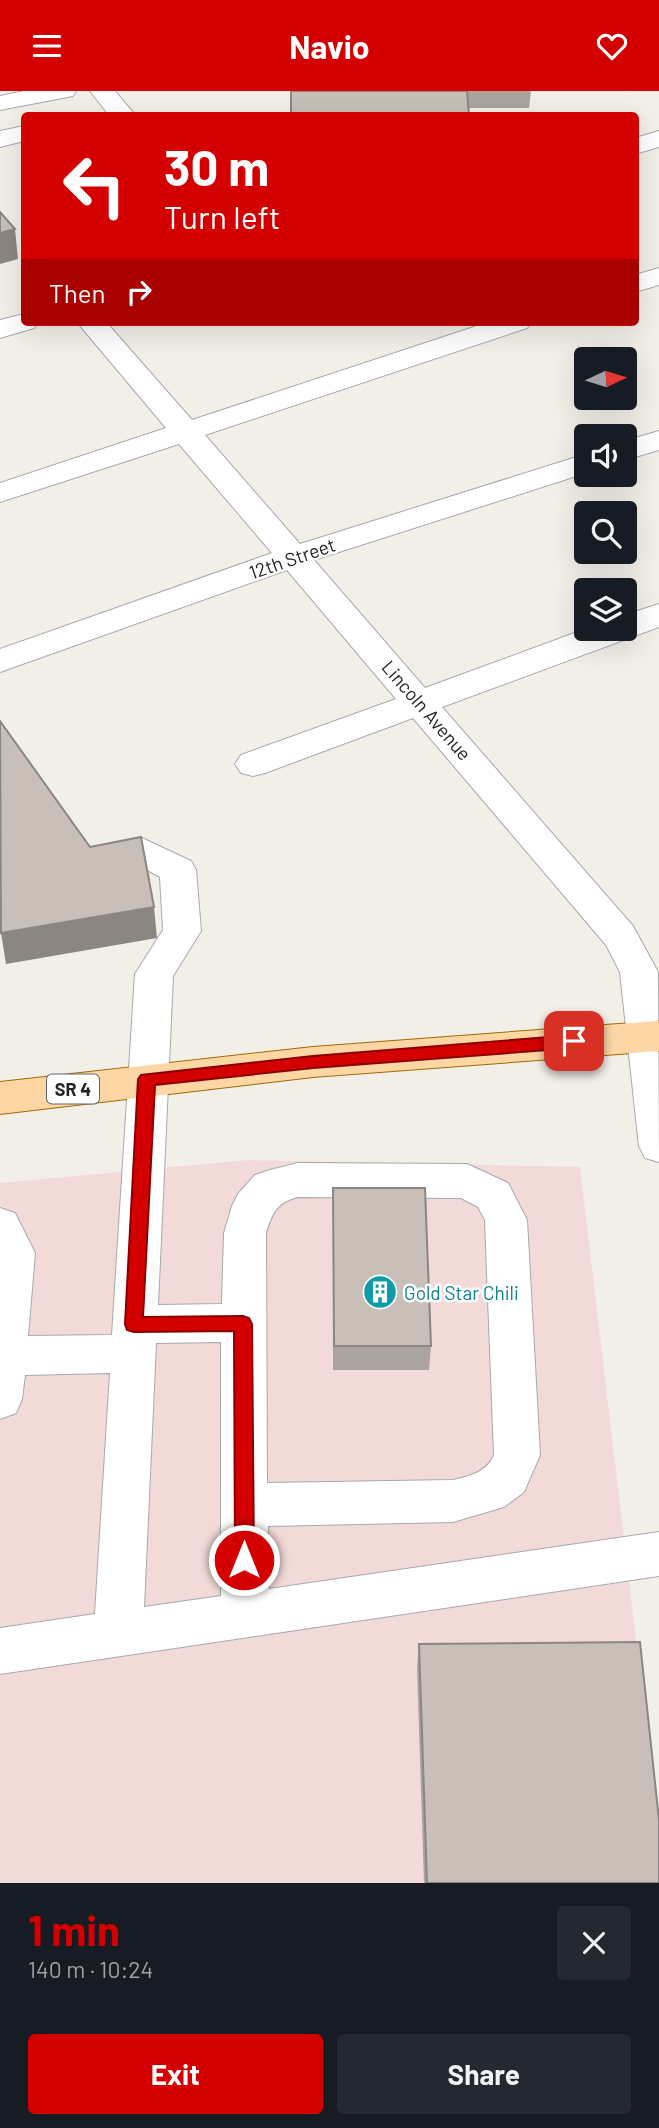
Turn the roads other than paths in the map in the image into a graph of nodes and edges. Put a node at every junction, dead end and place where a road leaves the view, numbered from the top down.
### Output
1 (64, 91) edge
2 (102, 91) edge
3 (0, 103) edge
4 (119, 112) edge
5 (21, 135) edge
6 (0, 139) edge
7 (659, 139) edge
8 (639, 145) edge
9 (659, 276) edge
10 (639, 283) edge
11 (21, 323) edge
12 (94, 326) edge
13 (505, 326) edge
14 (0, 329) edge
15 (184, 430) junction
16 (659, 440) edge
17 (637, 447) edge
18 (574, 467) edge
19 (0, 493) edge
20 (295, 556) junction
21 (659, 615) edge
22 (637, 623) edge
23 (587, 641) edge
24 (0, 661) edge
25 (419, 701) junction
26 (253, 764) dead end
27 (142, 851) edge
28 (653, 1036) edge
29 (147, 1079) junction
30 (0, 1098) edge
31 (659, 1146) edge
32 (0, 1225) edge
33 (243, 1324) junction
34 (133, 1339) junction
35 (4, 1356) junction
36 (0, 1399) edge
37 (244, 1504) junction
38 (659, 1554) edge
39 (245, 1615) junction
40 (118, 1634) junction
41 (0, 1651) edge

1 - 3 street
2 - 4 street
5 - 6 street
7 - 8 street
9 - 10 street
11 - 14 street
12 - 15 street, Lincoln Avenue
13 - 15 street
15 - 19 street
15 - 20 street, Lincoln Avenue
16 - 17 street
18 - 20 street, 12th Street
20 - 24 street, 12th Street
20 - 25 street, Lincoln Avenue
21 - 22 street
23 - 25 street
25 - 26 street
25 - 28 street, Lincoln Avenue
27 - 29 street
28 - 29 main road, SR 4
28 - 31 street, Lincoln Avenue
29 - 30 main road, SR 4
29 - 34 street
32 - 35 street
33 - 34 street
33 - 37 street
33 - 37 street
34 - 35 street
34 - 40 street
35 - 36 street
37 - 39 street
38 - 39 street
39 - 40 street
40 - 41 street

